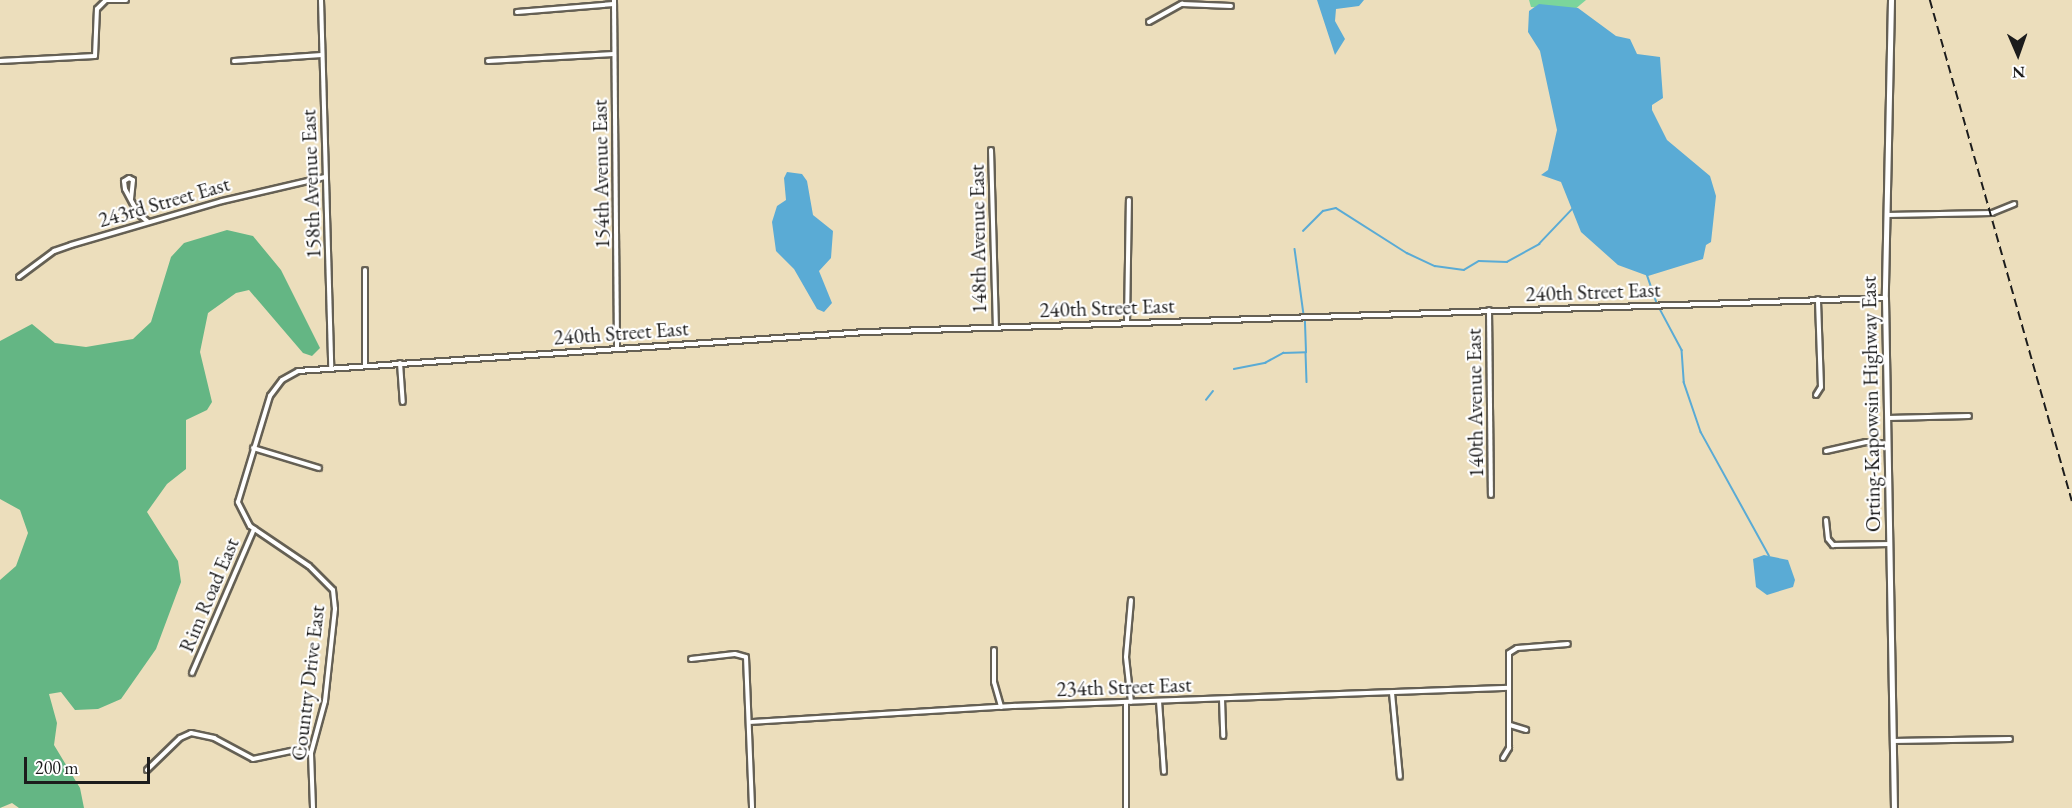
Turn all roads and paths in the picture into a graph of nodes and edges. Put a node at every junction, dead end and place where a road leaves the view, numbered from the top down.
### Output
1 (107, 0) edge
2 (126, 0) edge
3 (321, 0) edge
4 (1891, 0) edge
5 (614, 2) edge
6 (1182, 2) edge
7 (1231, 6) dead end
8 (517, 12) dead end
9 (1149, 22) dead end
10 (614, 54) junction
11 (322, 56) junction
12 (0, 61) edge
13 (488, 61) dead end
14 (234, 62) dead end
15 (991, 150) dead end
16 (325, 177) junction
17 (131, 199) junction
18 (1129, 200) dead end
19 (2014, 204) dead end
20 (1887, 215) junction
21 (147, 221) junction
22 (365, 270) dead end
23 (19, 277) dead end
24 (1885, 298) junction
25 (1818, 299) junction
26 (1489, 310) junction
27 (1127, 323) junction
28 (996, 327) junction
29 (617, 348) junction
30 (400, 363) junction
31 (365, 365) junction
32 (331, 367) junction
33 (1816, 395) dead end
34 (403, 402) dead end
35 (1969, 416) dead end
36 (1887, 418) junction
37 (1888, 444) junction
38 (253, 448) junction
39 (1826, 451) dead end
40 (319, 468) dead end
41 (1491, 495) dead end
42 (1826, 520) dead end
43 (254, 528) junction
44 (1890, 544) junction
45 (1131, 600) dead end
46 (1568, 645) dead end
47 (994, 650) dead end
48 (691, 659) dead end
49 (192, 673) dead end
50 (1508, 688) junction
51 (1392, 693) junction
52 (1222, 699) junction
53 (1159, 701) junction
54 (1129, 703) junction
55 (1001, 707) junction
56 (751, 722) junction
57 (1510, 724) junction
58 (1526, 730) dead end
59 (1222, 736) dead end
60 (2010, 739) dead end
61 (1893, 741) junction
62 (311, 753) junction
63 (1503, 758) dead end
64 (147, 770) dead end
65 (1164, 772) dead end
66 (1400, 777) dead end
67 (313, 808) edge
68 (752, 808) edge
69 (1126, 808) edge
70 (1894, 808) edge

1 - 2 street
1 - 12 street
3 - 11 street, 158th Avenue East
4 - 20 main road, Orting-Kapowsin Highway East
5 - 8 street
5 - 10 street, 154th Avenue East
6 - 7 street
6 - 9 street
10 - 13 street
10 - 29 street, 154th Avenue East
11 - 14 street
11 - 16 street, 158th Avenue East
15 - 28 street, 148th Avenue East
16 - 21 street, 243rd Street East
16 - 32 street, 158th Avenue East
17 - 17 street
17 - 21 street
18 - 27 street
19 - 20 street
20 - 24 main road, Orting-Kapowsin Highway East
21 - 23 street, 243rd Street East
22 - 31 street
24 - 25 street, 240th Street East
24 - 36 main road, Orting-Kapowsin Highway East
25 - 26 street, 240th Street East
25 - 33 street
26 - 27 street, 240th Street East
26 - 41 street, 140th Avenue East
27 - 28 street, 240th Street East
28 - 29 street, 240th Street East
29 - 30 street, 240th Street East
30 - 31 street, 240th Street East
30 - 34 street
31 - 32 street, 240th Street East
32 - 38 street, Country Drive East
35 - 36 street
36 - 37 main road, Orting-Kapowsin Highway East
37 - 39 street
37 - 44 main road, Orting-Kapowsin Highway East
38 - 40 street
38 - 43 street, Country Drive East
42 - 44 street
43 - 49 street, Rim Road East
43 - 62 street, Country Drive East
44 - 61 main road, Orting-Kapowsin Highway East
45 - 54 street
46 - 50 street
47 - 55 street
48 - 56 street
50 - 51 street, 234th Street East
50 - 57 street
51 - 52 street, 234th Street East
51 - 66 street
52 - 53 street, 234th Street East
52 - 59 street
53 - 54 street, 234th Street East
53 - 65 street
54 - 55 street, 234th Street East
54 - 69 street
55 - 56 street, 234th Street East
56 - 68 street
57 - 58 street
57 - 63 street
60 - 61 street
61 - 70 main road, Orting-Kapowsin Highway East
62 - 64 street
62 - 67 street, Country Drive East

